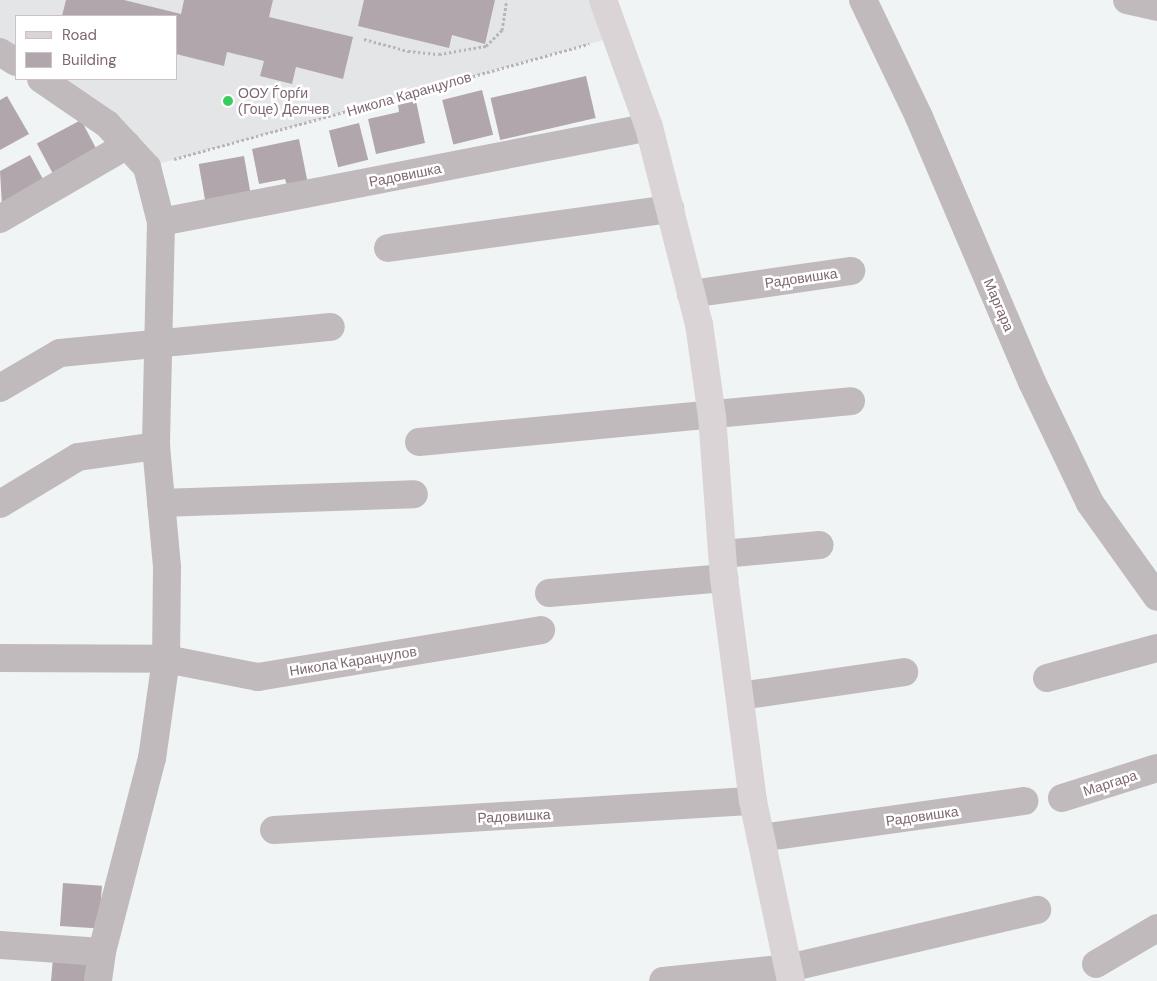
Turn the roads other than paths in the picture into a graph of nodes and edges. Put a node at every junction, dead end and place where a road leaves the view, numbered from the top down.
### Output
1 (603, 0) edge
2 (863, 0) edge
3 (1127, 0) edge
4 (1157, 7) edge
5 (0, 52) edge
6 (15, 61) edge
7 (41, 80) edge
8 (649, 127) junction
9 (127, 145) junction
10 (670, 208) junction
11 (0, 219) edge
12 (161, 222) junction
13 (388, 248) dead end
14 (851, 271) dead end
15 (691, 294) junction
16 (331, 327) dead end
17 (158, 344) junction
18 (0, 388) edge
19 (851, 401) dead end
20 (712, 416) junction
21 (419, 442) dead end
22 (156, 446) junction
23 (414, 494) dead end
24 (161, 503) junction
25 (0, 504) edge
26 (820, 545) dead end
27 (724, 566) junction
28 (549, 593) dead end
29 (1157, 597) edge
30 (541, 630) dead end
31 (1157, 648) edge
32 (0, 658) edge
33 (166, 659) junction
34 (904, 672) dead end
35 (1047, 678) dead end
36 (740, 696) junction
37 (1157, 768) edge
38 (1062, 798) dead end
39 (753, 801) junction
40 (1024, 801) dead end
41 (274, 830) dead end
42 (762, 838) junction
43 (1036, 910) dead end
44 (1157, 928) edge
45 (0, 945) edge
46 (102, 952) junction
47 (1096, 964) dead end
48 (790, 975) edge
49 (98, 981) edge
50 (663, 981) edge

1 - 8 street
2 - 29 street, Маргара
3 - 4 street
5 - 6 street
7 - 9 street
8 - 10 street
8 - 12 street, Радовишка
9 - 11 street
9 - 12 street
10 - 13 street
10 - 15 street
12 - 17 street
14 - 15 street, Радовишка
15 - 20 street
16 - 17 street
17 - 18 street
17 - 22 street
19 - 20 street
20 - 21 street
20 - 27 street
22 - 24 street
22 - 25 street
23 - 24 street
24 - 33 street
26 - 27 street
27 - 28 street
27 - 36 street
30 - 33 street, Никола Каранџулов
31 - 35 street
32 - 33 street, Никола Каранџулов
33 - 46 street
34 - 36 street
36 - 39 street
37 - 38 street, Маргара
39 - 41 street, Радовишка
39 - 42 street
40 - 42 street, Радовишка
42 - 48 street
43 - 48 street
44 - 47 street
45 - 46 street
46 - 49 street
48 - 50 street

